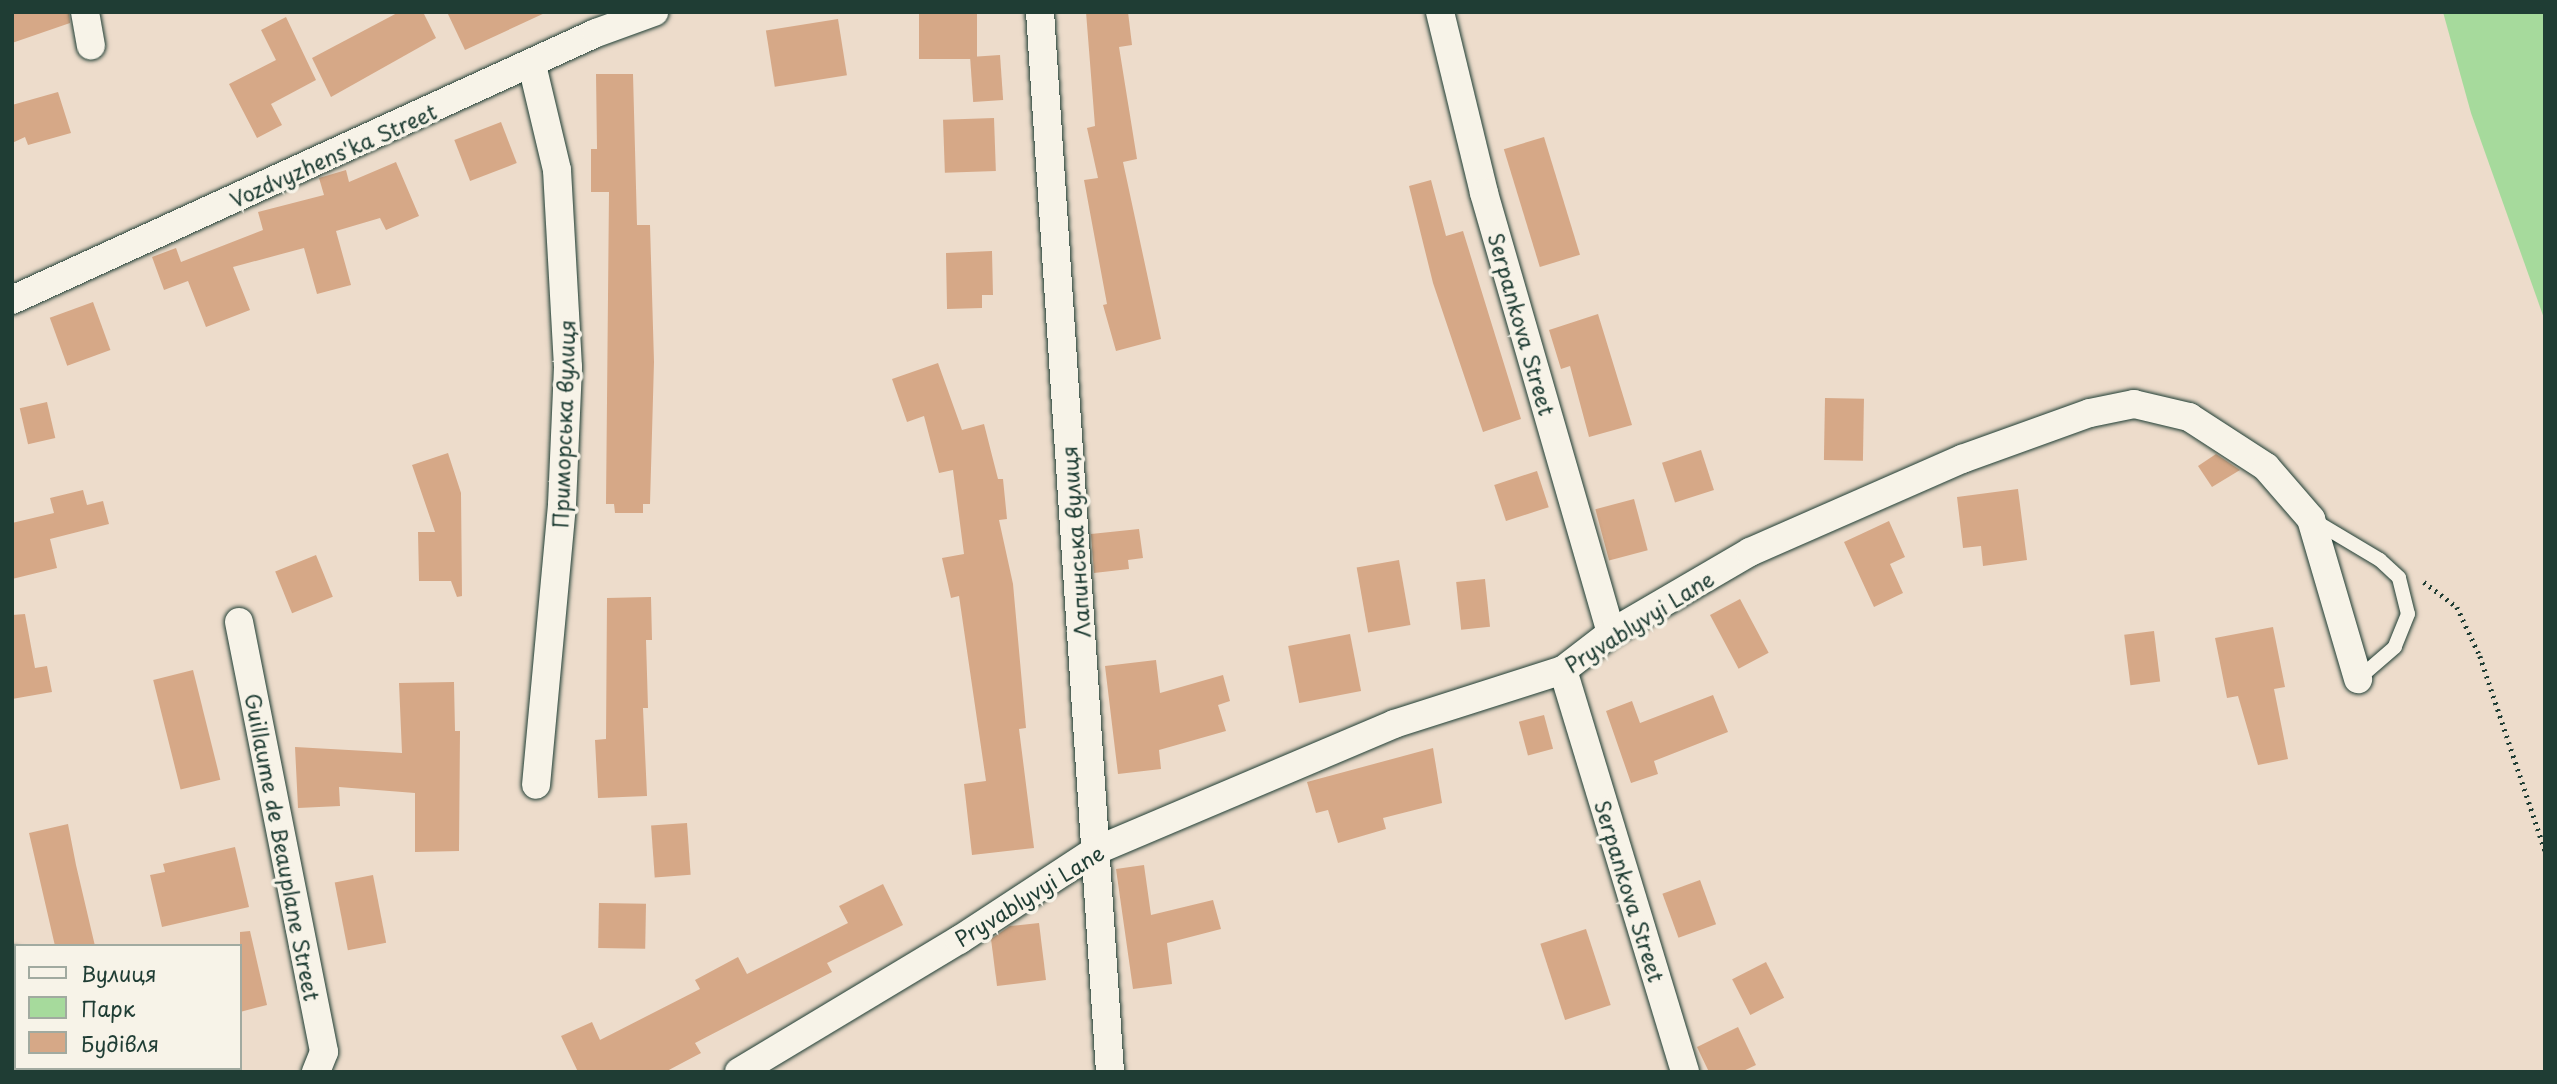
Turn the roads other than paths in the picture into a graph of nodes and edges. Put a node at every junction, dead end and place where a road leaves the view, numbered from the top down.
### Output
1 (85, 12) edge
2 (654, 12) edge
3 (1040, 12) edge
4 (1440, 12) edge
5 (91, 45) dead end
6 (532, 65) junction
7 (12, 300) edge
8 (2311, 519) junction
9 (239, 622) dead end
10 (1611, 633) junction
11 (1563, 670) junction
12 (2358, 679) joint
13 (537, 785) dead end
14 (1095, 851) junction
15 (316, 1072) edge
16 (739, 1072) edge
17 (1110, 1072) edge
18 (1685, 1072) edge

1 - 5 street
2 - 6 street, Vozdvyzhens'ka Street
3 - 14 street, Лапинська вулиця
4 - 10 street, Serpankova Street
6 - 7 street, Vozdvyzhens'ka Street
6 - 13 street, Приморська вулиця
8 - 10 street, Pryvablyvyi Lane
8 - 12 street, Pryvablyvyi Lane
8 - 12 lane
9 - 15 street, Guillaume de Beauplane Street
10 - 11 street, Pryvablyvyi Lane
11 - 14 street, Pryvablyvyi Lane
11 - 18 street, Serpankova Street
14 - 16 street, Pryvablyvyi Lane
14 - 17 street, Лапинська вулиця

